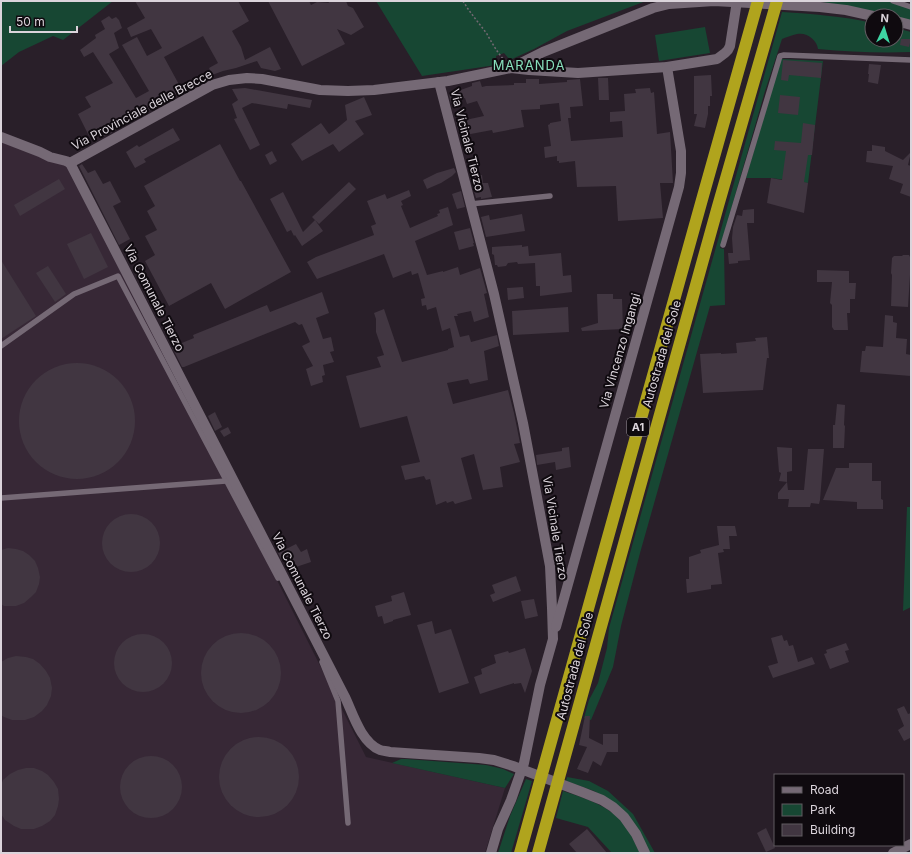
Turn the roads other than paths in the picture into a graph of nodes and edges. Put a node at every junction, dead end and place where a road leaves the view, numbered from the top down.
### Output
1 (737, 1) edge
2 (757, 1) edge
3 (777, 1) edge
4 (893, 1) edge
5 (714, 2) edge
6 (911, 7) edge
7 (864, 14) edge
8 (911, 60) edge
9 (667, 67) junction
10 (512, 68) junction
11 (439, 82) junction
12 (1, 137) edge
13 (70, 163) junction
14 (550, 196) dead end
15 (470, 204) junction
16 (724, 245) dead end
17 (1, 346) edge
18 (226, 481) junction
19 (1, 498) edge
20 (553, 639) junction
21 (348, 823) dead end
22 (911, 844) edge
23 (491, 853) edge
24 (520, 853) edge
25 (538, 853) edge
26 (646, 853) edge
27 (893, 853) edge

1 - 9 street, Via Provinciale delle Brecce
2 - 24 highway, Autostrada del Sole / A1
3 - 25 highway, Autostrada del Sole / A1
4 - 6 lane
5 - 7 street, Via Provinciale delle Brecce
5 - 10 street, Via Provinciale delle Brecce
8 - 16 lane
9 - 10 street, Via Provinciale delle Brecce
9 - 20 street, Via Vincenzo Ingangi
10 - 11 street, Via Provinciale delle Brecce
11 - 13 street, Via Provinciale delle Brecce
11 - 15 street, Via Vicinale Tierzo
12 - 13 street
13 - 26 street, Via Comunale Tierzo
14 - 15 lane, Via Vicinale Tierzo
15 - 20 street, Via Vicinale Tierzo
17 - 18 lane
18 - 19 lane
18 - 21 lane
20 - 23 street, Via Vicinale Tierzo
22 - 27 street

